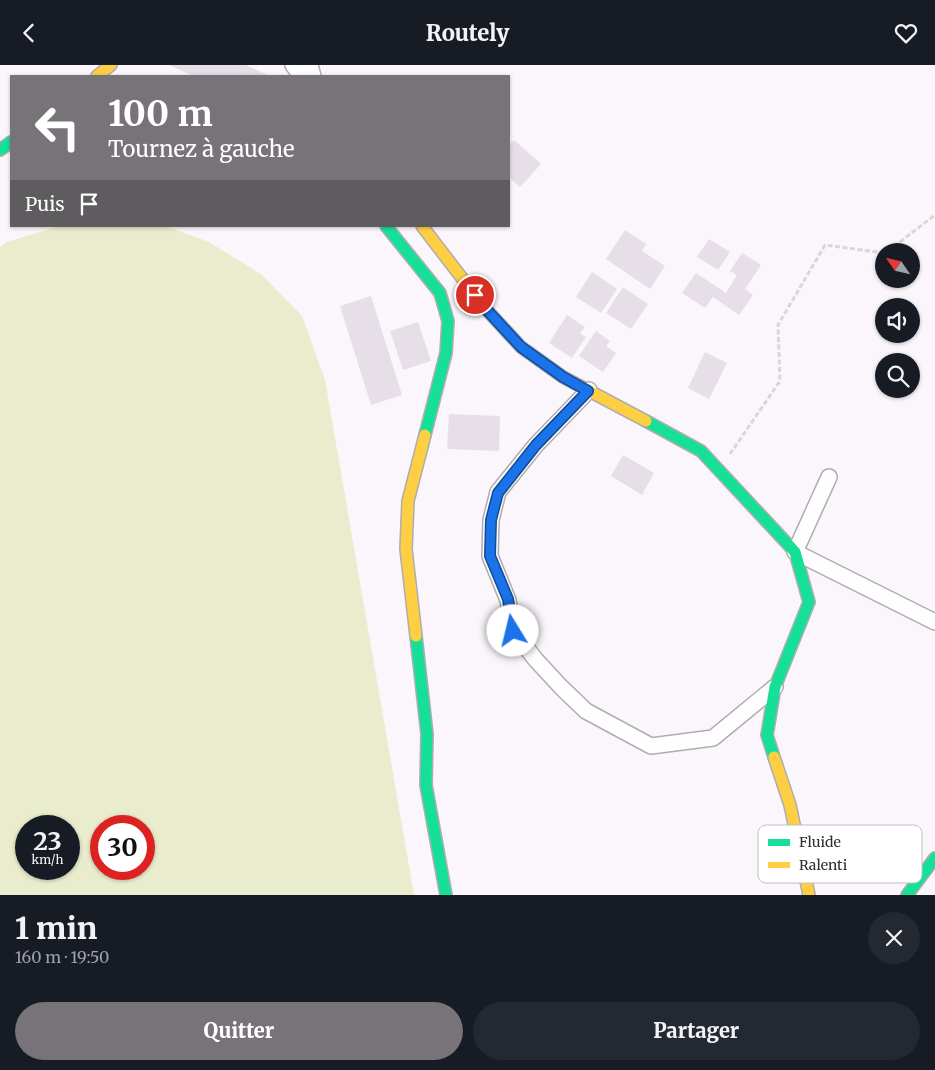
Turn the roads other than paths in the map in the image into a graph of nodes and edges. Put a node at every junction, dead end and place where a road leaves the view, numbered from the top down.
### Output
1 (111, 65) edge
2 (97, 75) edge
3 (387, 227) edge
4 (423, 227) edge
5 (588, 391) junction
6 (829, 477) dead end
7 (795, 551) junction
8 (935, 622) edge
9 (775, 687) junction
10 (794, 825) edge
11 (935, 858) edge
12 (922, 875) edge
13 (916, 883) edge
14 (446, 895) edge
15 (907, 895) edge

1 - 2 street
3 - 14 street
4 - 5 street
5 - 7 street
5 - 9 street
6 - 7 street
7 - 8 street
7 - 9 street
9 - 10 street
11 - 12 street
13 - 15 street

